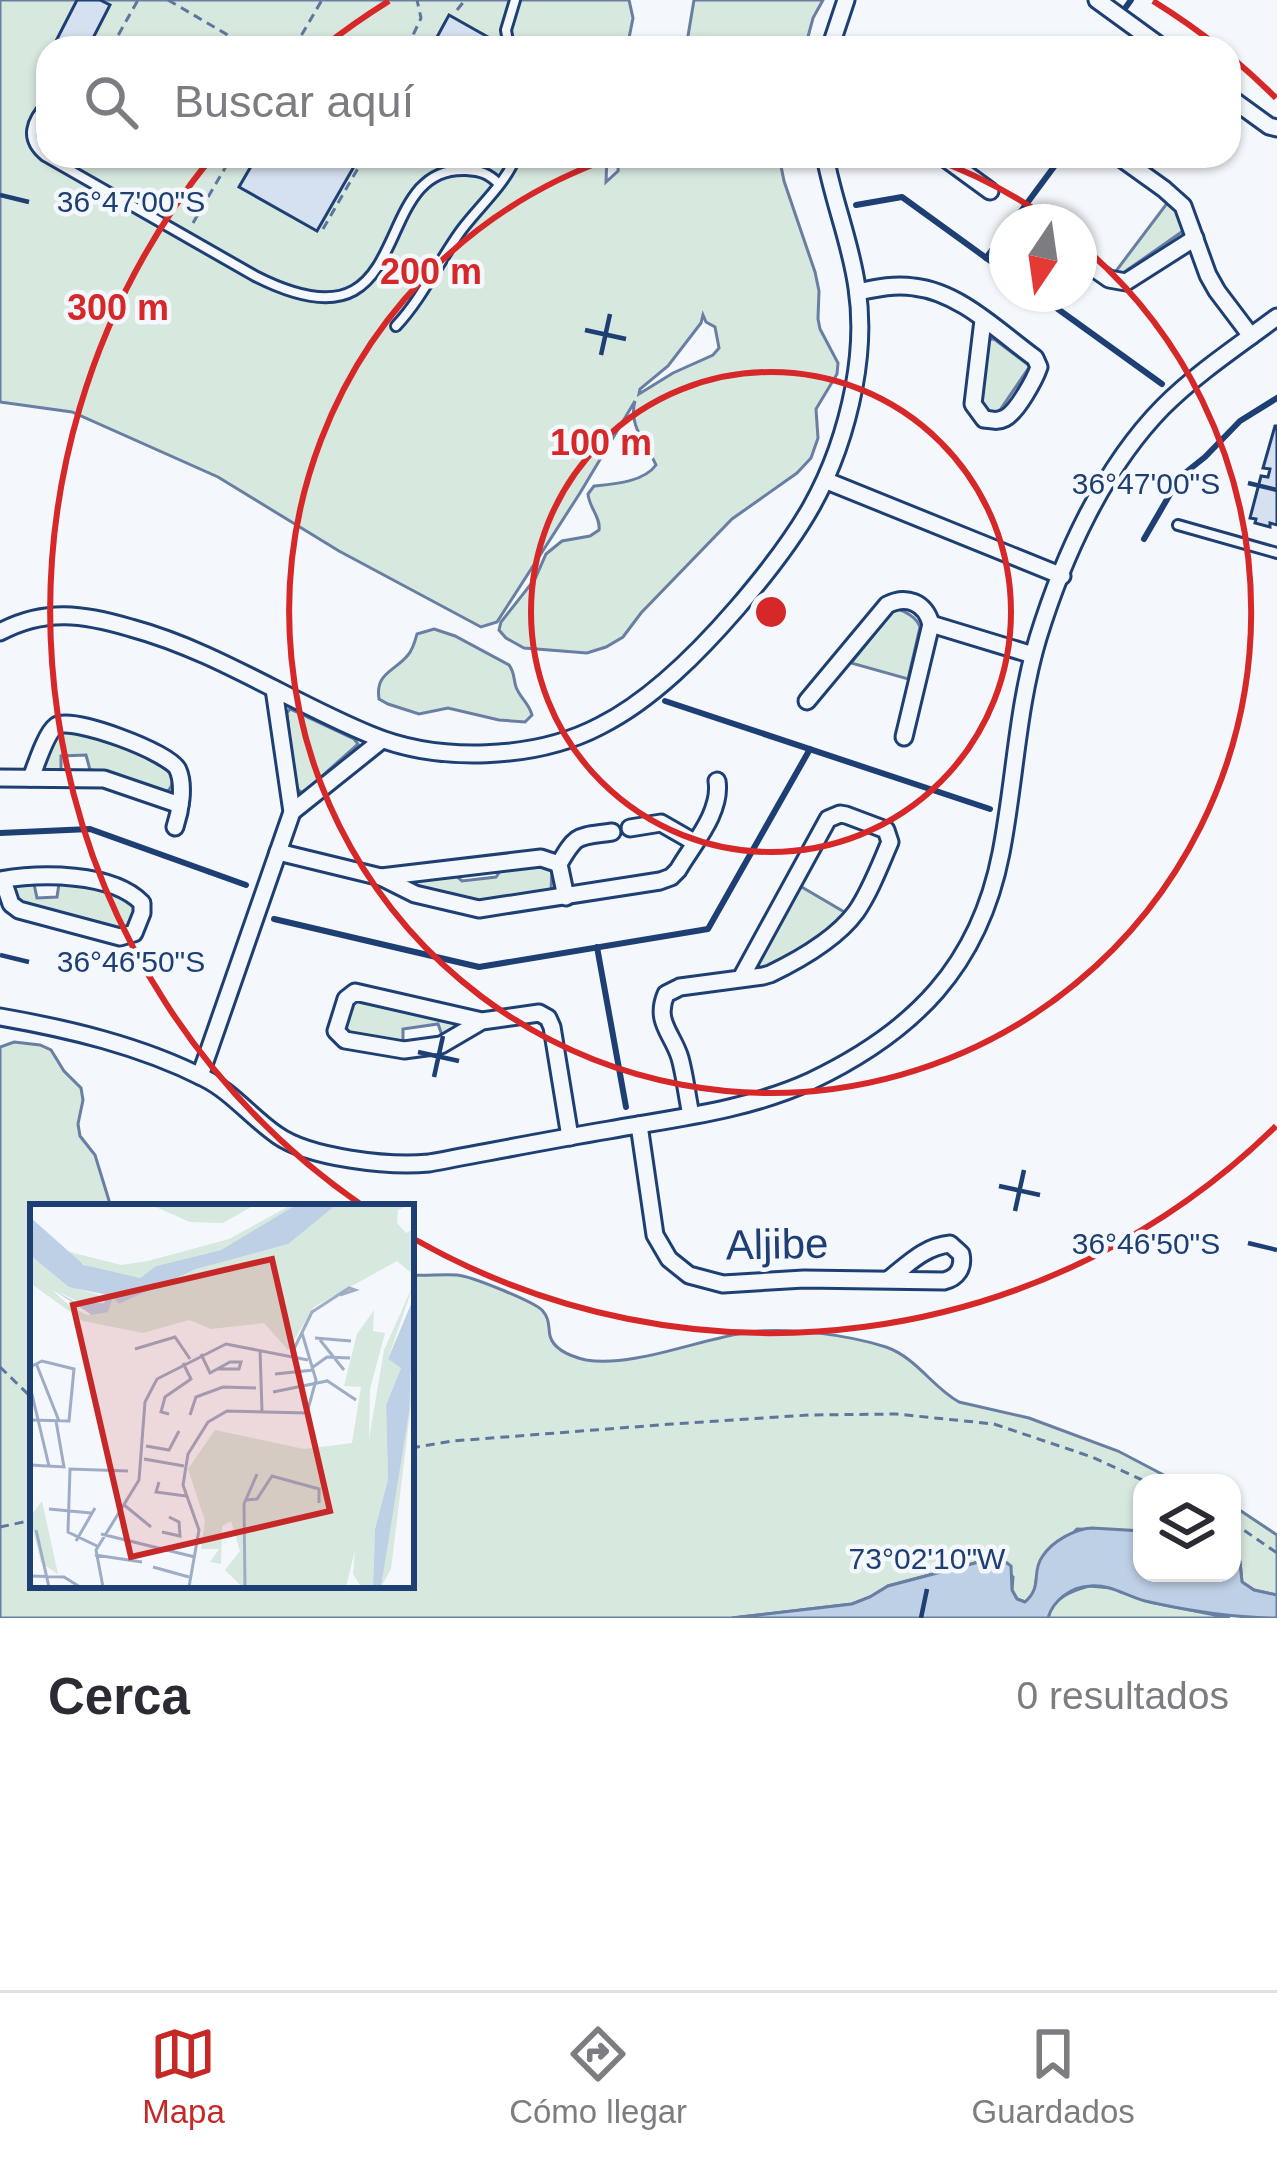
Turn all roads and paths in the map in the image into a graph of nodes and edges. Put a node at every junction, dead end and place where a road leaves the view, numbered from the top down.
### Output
1 (138, 0) edge
2 (168, 0) edge
3 (322, 0) edge
4 (417, 0) edge
5 (465, 0) edge
6 (515, 0) edge
7 (846, 0) edge
8 (1097, 0) edge
9 (457, 10) dead end
10 (118, 36) edge
11 (230, 36) edge
12 (301, 36) edge
13 (412, 36) edge
14 (507, 36) edge
15 (834, 36) edge
16 (1146, 36) edge
17 (1241, 105) edge
18 (36, 118) edge
19 (1273, 126) edge
20 (1277, 143) edge
21 (36, 148) edge
22 (66, 168) edge
23 (225, 168) edge
24 (358, 168) edge
25 (511, 168) edge
26 (828, 168) edge
27 (958, 168) edge
28 (1135, 168) edge
29 (499, 184) junction
30 (990, 191) dead end
31 (323, 229) dead end
32 (188, 232) dead end
33 (1195, 238) junction
34 (1097, 271) edge
35 (858, 292) junction
36 (1277, 317) edge
37 (982, 320) junction
38 (396, 326) dead end
39 (1251, 336) junction
40 (827, 481) junction
41 (1178, 525) dead end
42 (1277, 553) edge
43 (1062, 576) junction
44 (931, 624) junction
45 (0, 632) edge
46 (1033, 655) junction
47 (274, 689) junction
48 (807, 701) dead end
49 (904, 736) dead end
50 (382, 740) junction
51 (0, 778) edge
52 (31, 778) junction
53 (717, 781) dead end
54 (180, 805) junction
55 (292, 812) junction
56 (175, 827) dead end
57 (630, 828) dead end
58 (612, 832) dead end
59 (694, 842) junction
60 (278, 852) junction
61 (559, 864) junction
62 (382, 877) junction
63 (2, 880) edge
64 (566, 897) junction
65 (741, 978) junction
66 (4, 1020) edge
67 (482, 1021) junction
68 (200, 1076) junction
69 (691, 1115) junction
70 (639, 1125) junction
71 (570, 1137) junction
72 (888, 1280) dead end
73 (0, 1367) edge
74 (30, 1397) edge
75 (414, 1448) edge
76 (1133, 1476) edge
77 (30, 1521) edge
78 (0, 1527) edge
79 (1241, 1528) edge
80 (1277, 1553) edge

1 - 10 path
2 - 11 path
3 - 12 path
4 - 13 path
5 - 9 path
6 - 14 lane
7 - 15 street
8 - 16 street
17 - 19 street
18 - 21 lane
19 - 20 street
22 - 29 lane
23 - 32 path
24 - 31 path
25 - 29 lane
26 - 35 street
27 - 30 street
28 - 33 street
29 - 38 lane
33 - 34 street
33 - 39 street
35 - 37 street
35 - 40 street
36 - 39 street
37 - 37 street
39 - 43 street
40 - 43 street
40 - 50 street
41 - 42 lane
43 - 46 street
44 - 46 street
44 - 48 street
44 - 49 street
45 - 47 street
46 - 69 street
47 - 50 street
47 - 55 street
50 - 55 street
51 - 52 street
52 - 54 street
52 - 54 street
53 - 59 street
54 - 56 street
55 - 60 street
57 - 59 street
58 - 61 street
59 - 64 street
60 - 62 street
60 - 68 street
61 - 62 street
61 - 64 street
62 - 64 street
63 - 63 street
65 - 65 street
65 - 69 street
66 - 68 street
67 - 67 street
67 - 71 street
68 - 71 street
69 - 70 street
70 - 71 street
70 - 72 street, Aljibe
73 - 74 path
75 - 76 path
77 - 78 path
79 - 80 path

